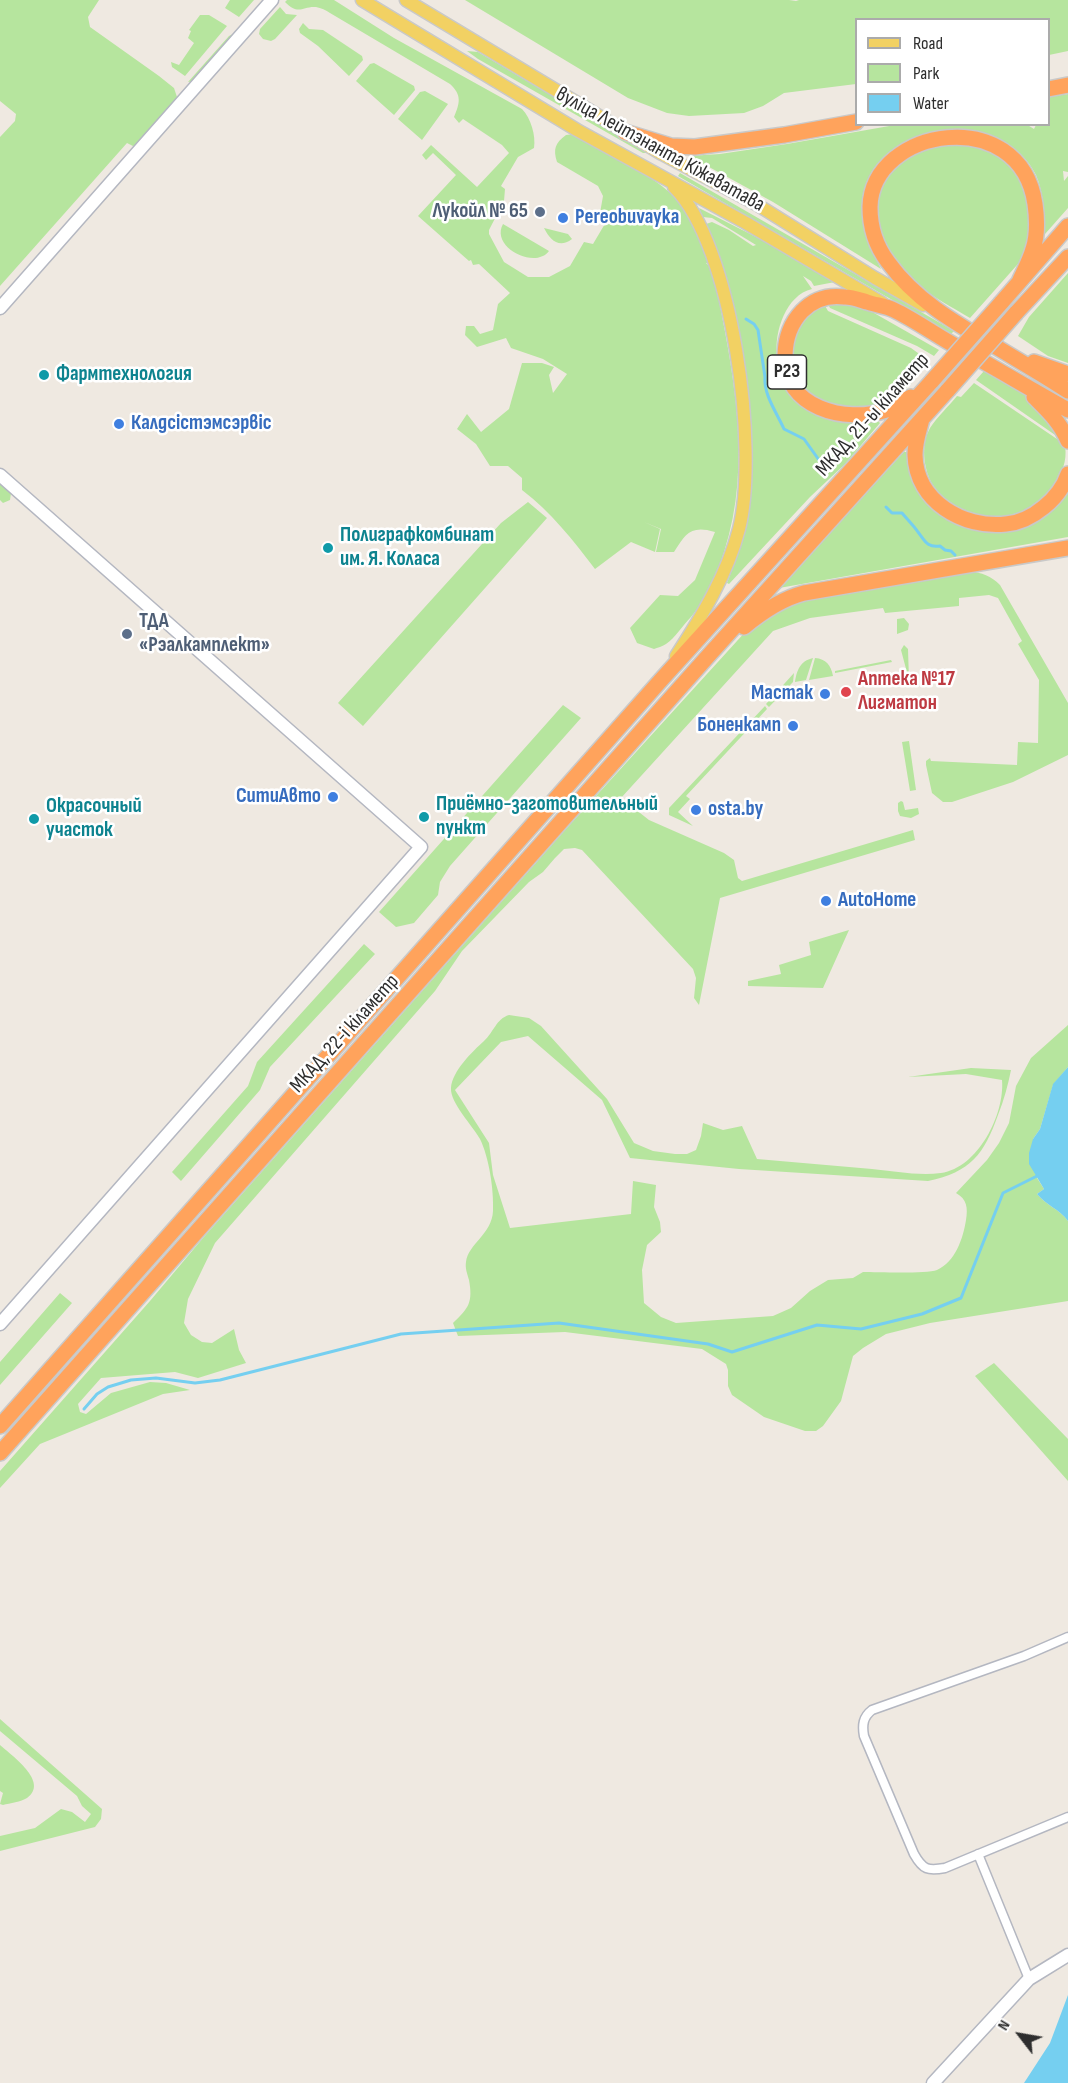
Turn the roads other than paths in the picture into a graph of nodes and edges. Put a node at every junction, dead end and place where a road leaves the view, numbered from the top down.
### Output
1 (272, 0) edge
2 (362, 0) edge
3 (406, 0) edge
4 (1068, 85) edge
5 (1050, 89) edge
6 (855, 122) edge
7 (625, 132) junction
8 (662, 153) junction
9 (684, 165) junction
10 (645, 168) junction
11 (670, 181) junction
12 (1068, 226) edge
13 (1067, 259) edge
14 (1019, 282) junction
15 (0, 308) edge
16 (893, 309) junction
17 (943, 316) junction
18 (1002, 351) junction
19 (1068, 374) edge
20 (1017, 381) junction
21 (928, 385) junction
22 (1068, 391) edge
23 (1068, 410) edge
24 (923, 416) junction
25 (1068, 441) edge
26 (1068, 474) edge
27 (0, 475) edge
28 (1068, 548) edge
29 (706, 630) joint
30 (721, 642) joint
31 (709, 655) junction
32 (661, 680) junction
33 (0, 1324) edge
34 (0, 1426) edge
35 (0, 1453) edge
36 (1068, 1637) edge
37 (1068, 1817) edge
38 (978, 1854) junction
39 (1068, 1955) edge
40 (1029, 1979) junction
41 (933, 2083) edge

1 - 15 street
2 - 10 main road, вуліца Лейтэнанта Кіжаватава / Р23
3 - 7 main road, вуліца Лейтэнанта Кіжаватава
4 - 5 highway
6 - 7 highway
7 - 8 main road, вуліца Лейтэнанта Кіжаватава
8 - 9 main road, вуліца Лейтэнанта Кіжаватава
8 - 10 main road
9 - 11 main road
9 - 17 main road, вуліца Лейтэнанта Кіжаватава
10 - 11 main road, вуліца Лейтэнанта Кіжаватава / Р23
10 - 32 main road, Р23
11 - 16 main road, вуліца Лейтэнанта Кіжаватава / Р23
12 - 14 highway, МКАД, 21-ы кіламетр
13 - 24 highway, МКАД, 21-ы кіламетр, bridge
14 - 17 highway
14 - 21 highway, МКАД, 21-ы кіламетр, bridge
16 - 20 highway, вуліца Лейтэнанта Кіжаватава / Р23
16 - 21 highway, Р23
17 - 18 highway, вуліца Лейтэнанта Кіжаватава
18 - 19 highway
18 - 22 highway
20 - 23 highway, Р23
20 - 25 highway, Р23
21 - 29 highway, МКАД, 21-ы кіламетр
24 - 26 highway
24 - 30 highway, МКАД, 21-ы кіламетр
27 - 33 street
28 - 31 highway
29 - 32 highway, МКАД, 22-і кіламетр
30 - 31 highway, МКАД, 22-і кіламетр
31 - 35 highway, МКАД, 22-і кіламетр
32 - 34 highway, МКАД, 22-і кіламетр
36 - 38 street
37 - 38 street
38 - 40 street
39 - 40 street
40 - 41 street

